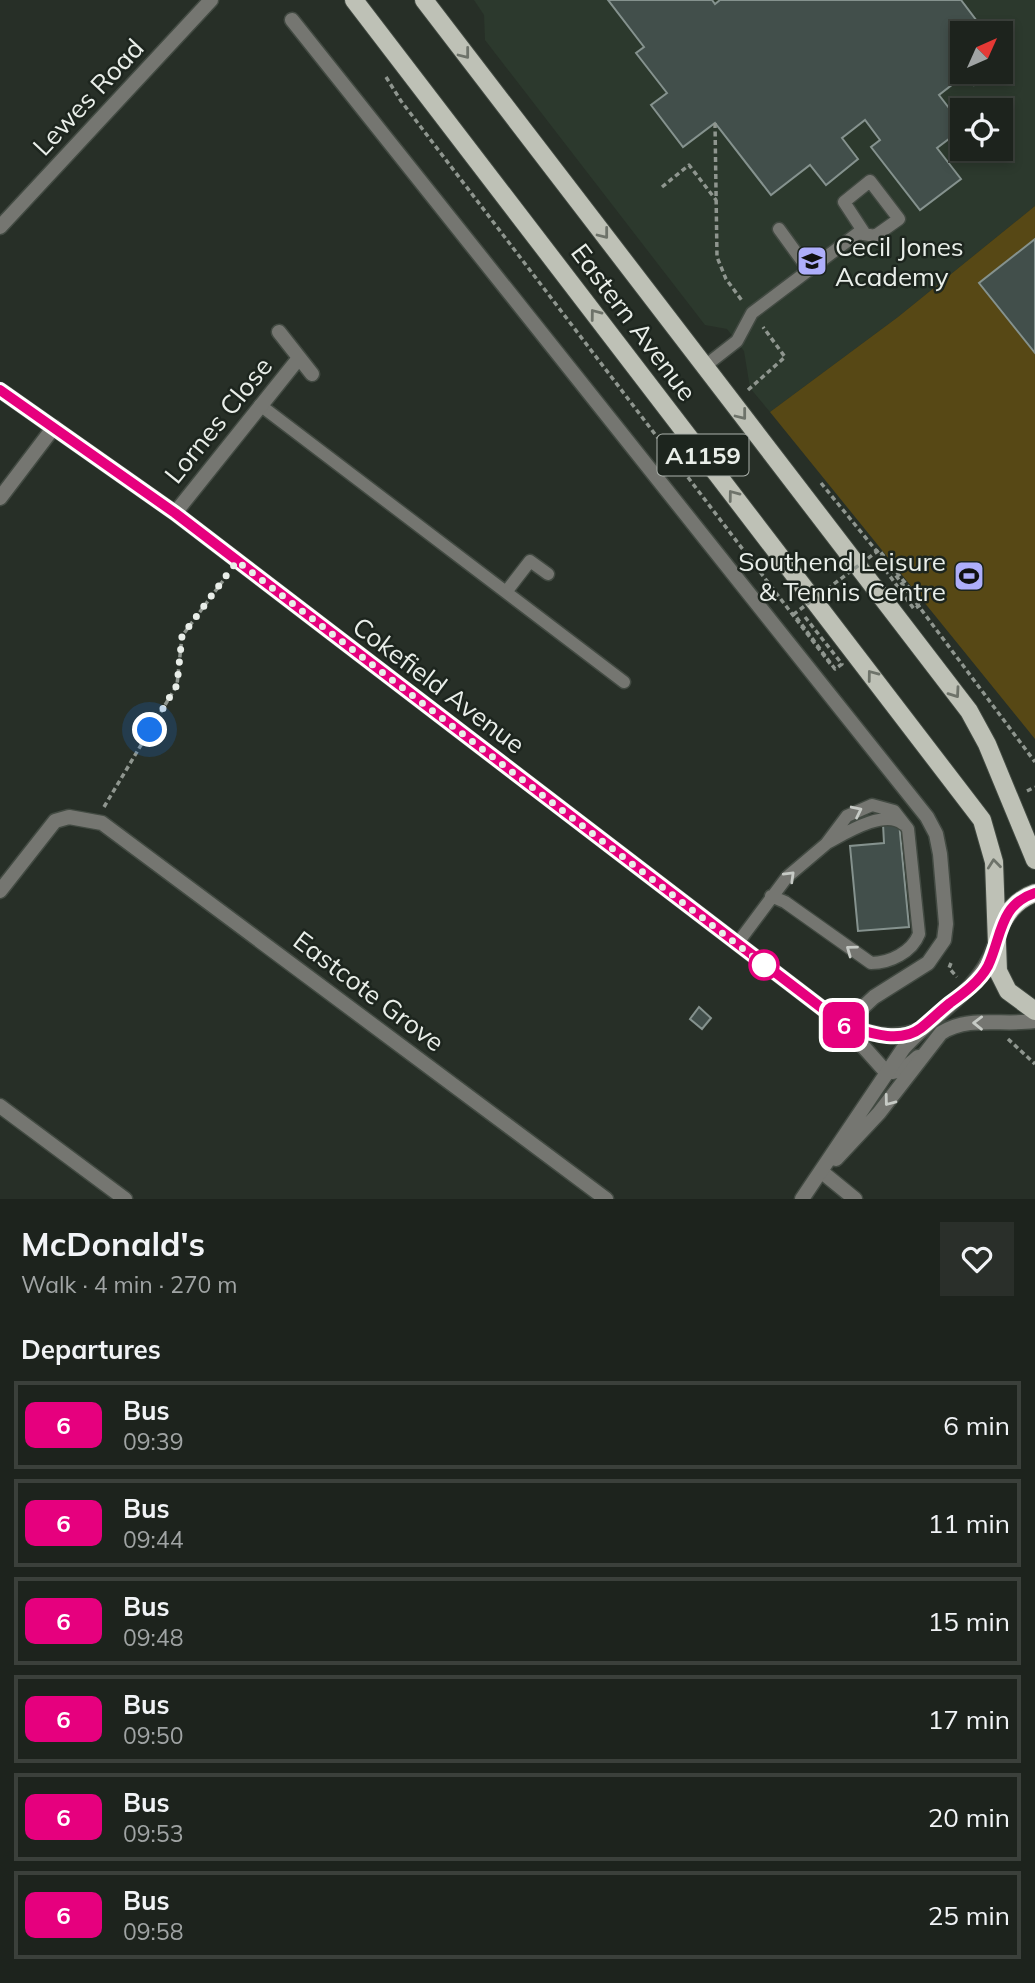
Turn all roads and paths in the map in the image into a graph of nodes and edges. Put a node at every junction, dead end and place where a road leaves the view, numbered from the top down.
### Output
1 (211, 0) edge
2 (354, 0) edge
3 (424, 0) edge
4 (292, 20) dead end
5 (715, 122) dead end
6 (662, 187) dead end
7 (716, 200) junction
8 (0, 227) edge
9 (779, 229) dead end
10 (865, 234) junction
11 (808, 269) junction
12 (752, 313) junction
13 (279, 332) dead end
14 (299, 358) junction
15 (705, 366) junction
16 (312, 374) dead end
17 (0, 390) edge
18 (747, 391) dead end
19 (260, 405) junction
20 (54, 427) junction
21 (813, 473) dead end
22 (0, 498) edge
23 (175, 513) junction
24 (237, 561) junction
25 (886, 566) junction
26 (548, 574) dead end
27 (506, 593) junction
28 (805, 617) dead end
29 (624, 682) dead end
30 (1035, 762) edge
31 (99, 822) junction
32 (1035, 860) edge
33 (0, 891) edge
34 (1035, 892) edge
35 (771, 896) junction
36 (996, 938) junction
37 (737, 944) junction
38 (1035, 1012) edge
39 (1035, 1021) edge
40 (844, 1025) junction
41 (919, 1030) junction
42 (929, 1046) junction
43 (886, 1072) junction
44 (0, 1106) edge
45 (822, 1172) junction
46 (125, 1199) edge
47 (606, 1199) edge
48 (802, 1199) edge
49 (855, 1199) edge

1 - 8 street, Lewes Road
36 -> 2 main road, Eastern Avenue / A1159
3 -> 15 main road, Eastern Avenue / A1159
4 - 40 street
5 - 7 path
6 - 7 path
7 - 12 path
9 - 11 lane
10 - 10 lane
10 - 11 lane
11 - 12 lane
12 - 15 lane
12 - 18 path
13 - 14 street, Lornes Close
14 - 16 street, Lornes Close
14 - 19 street, Lornes Close
15 -> 32 main road, Eastern Avenue / A1159
17 - 20 street, Cokefield Avenue
19 - 23 street, Lornes Close
19 - 27 lane
20 - 22 street
20 - 23 street, Cokefield Avenue
21 - 25 path
23 - 24 street, Cokefield Avenue
24 - 31 path
24 - 37 street, Cokefield Avenue
25 - 28 path, bridge
25 - 30 path
26 - 27 lane
27 - 29 lane
31 - 33 street
31 - 47 street, Eastcote Grove
34 - 36 main road
35 -> 35 lane
35 - 37 lane
36 - 38 main road, Eastern Avenue
36 - 41 street
37 - 40 street, Cokefield Avenue
39 -> 42 street
40 - 41 street, Cokefield Avenue
40 - 43 street, Cokefield Avenue
41 - 43 street
42 - 43 street
42 -> 45 street
43 - 45 street
44 - 46 street
45 - 48 street
45 - 49 street

